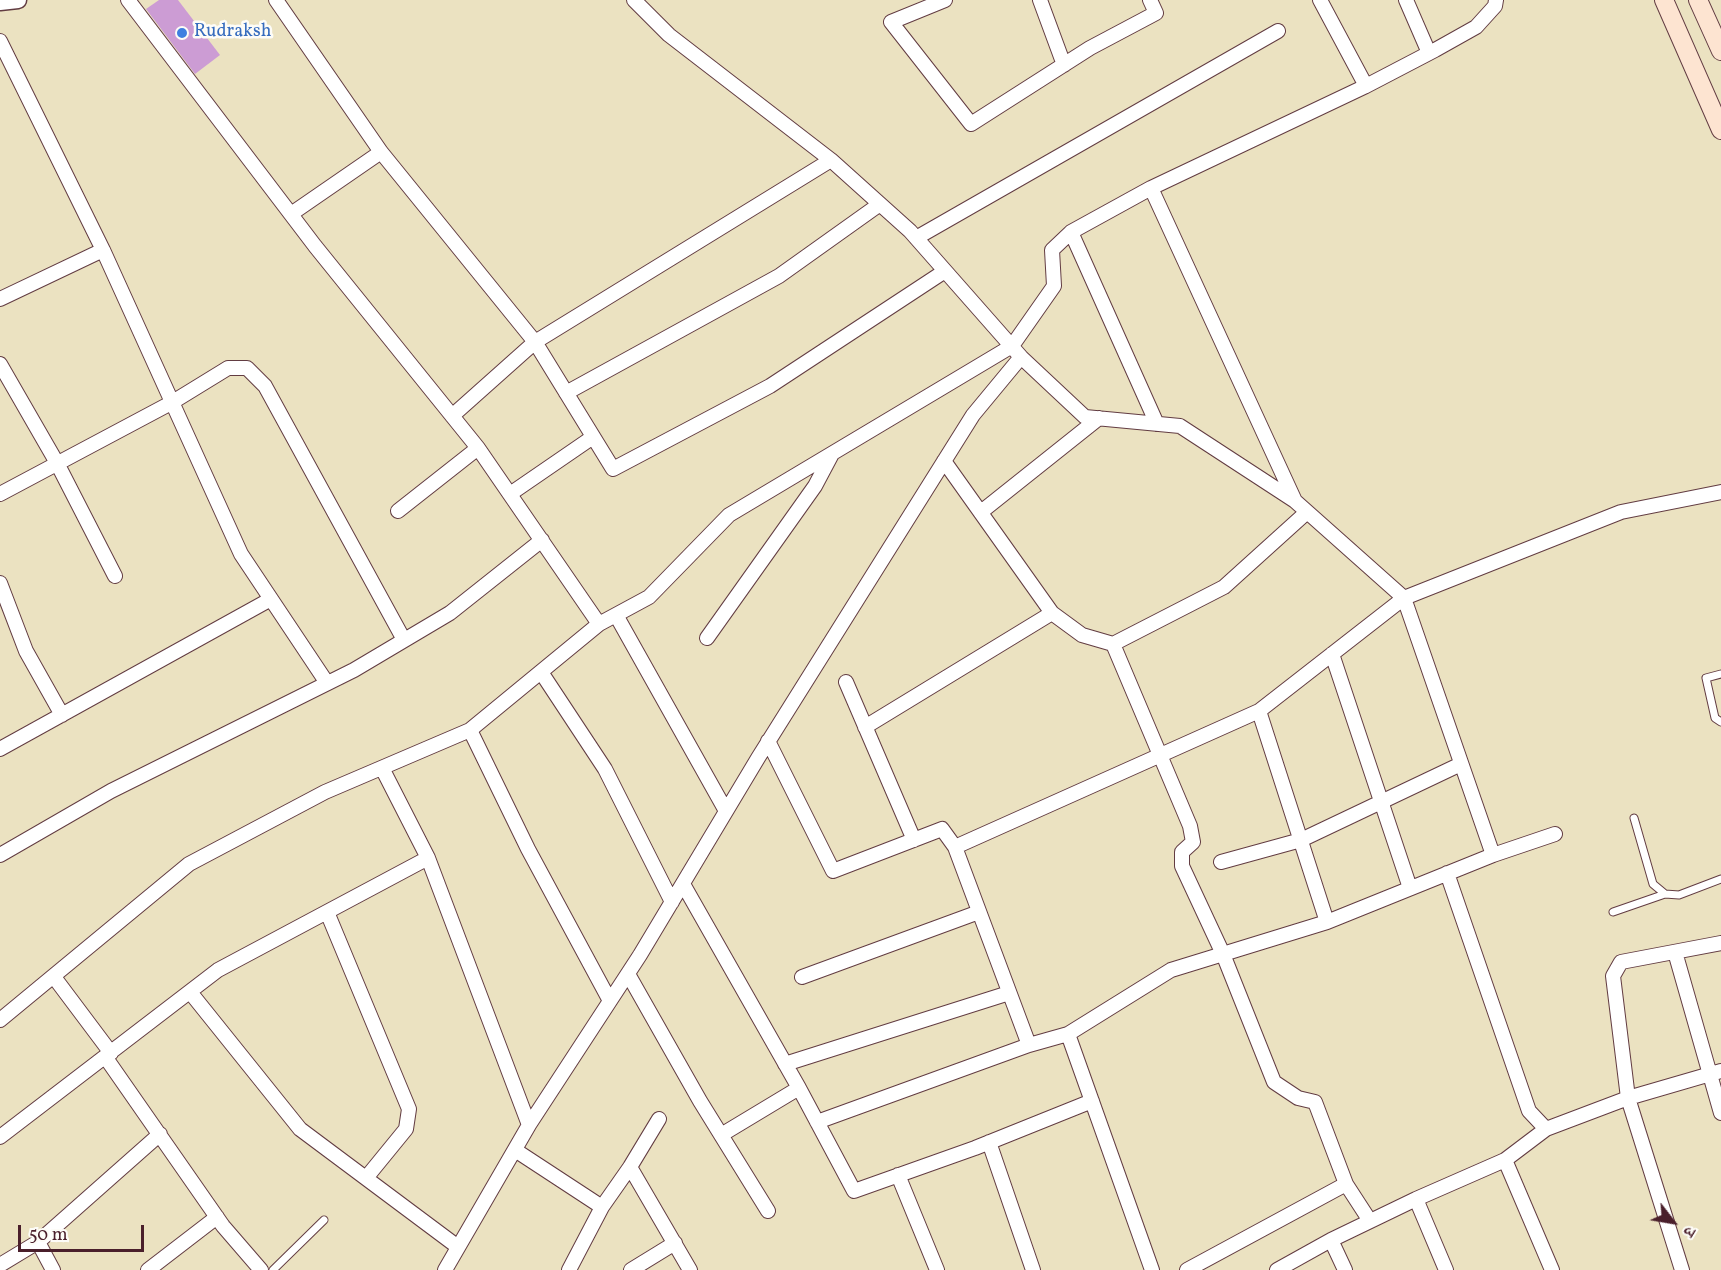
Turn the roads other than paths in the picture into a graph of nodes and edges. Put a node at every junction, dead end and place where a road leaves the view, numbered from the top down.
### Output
1 (18, 0) edge
2 (128, 0) edge
3 (276, 0) edge
4 (634, 0) edge
5 (945, 0) edge
6 (1040, 0) edge
7 (1150, 0) edge
8 (1320, 0) edge
9 (1406, 0) edge
10 (1496, 0) edge
11 (1664, 0) edge
12 (1698, 0) edge
13 (0, 3) edge
14 (1278, 32) dead end
15 (1713, 33) junction
16 (0, 41) edge
17 (1685, 47) junction
18 (1721, 51) edge
19 (1429, 53) junction
20 (1064, 65) junction
21 (1366, 86) junction
22 (1721, 130) edge
23 (381, 152) junction
24 (831, 160) junction
25 (1150, 188) junction
26 (880, 204) junction
27 (291, 214) junction
28 (1071, 232) junction
29 (916, 238) junction
30 (103, 250) junction
31 (945, 271) junction
32 (0, 299) edge
33 (535, 342) junction
34 (1012, 346) junction
35 (1022, 357) junction
36 (0, 364) edge
37 (566, 393) junction
38 (171, 403) junction
39 (452, 416) junction
40 (1099, 418) junction
41 (1157, 424) junction
42 (593, 437) junction
43 (478, 448) junction
44 (833, 452) junction
45 (944, 461) junction
46 (57, 463) junction
47 (1721, 492) edge
48 (0, 494) edge
49 (510, 494) junction
50 (1295, 501) junction
51 (398, 511) dead end
52 (981, 512) junction
53 (1307, 512) junction
54 (542, 540) junction
55 (115, 576) dead end
56 (0, 584) edge
57 (1404, 598) junction
58 (271, 599) junction
59 (1053, 613) junction
60 (616, 615) junction
61 (600, 624) junction
62 (707, 638) dead end
63 (404, 640) junction
64 (1113, 644) junction
65 (1332, 654) junction
66 (541, 672) junction
67 (1721, 674) edge
68 (846, 682) dead end
69 (327, 683) junction
70 (1259, 711) junction
71 (62, 715) junction
72 (1721, 722) edge
73 (865, 727) junction
74 (471, 730) junction
75 (768, 741) junction
76 (0, 749) edge
77 (1160, 754) junction
78 (1461, 764) junction
79 (382, 768) junction
80 (1381, 802) junction
81 (726, 811) junction
82 (1634, 818) dead end
83 (1555, 834) dead end
84 (914, 840) junction
85 (1300, 840) junction
86 (955, 847) junction
87 (0, 855) edge
88 (1492, 855) junction
89 (428, 858) junction
90 (1221, 861) dead end
91 (1447, 873) junction
92 (1721, 879) edge
93 (683, 884) junction
94 (1410, 888) junction
95 (1665, 894) junction
96 (672, 902) junction
97 (327, 912) junction
98 (979, 912) junction
99 (1613, 912) dead end
100 (1327, 922) junction
101 (1721, 942) edge
102 (1675, 952) junction
103 (1223, 954) junction
104 (628, 974) junction
105 (54, 977) junction
106 (802, 977) dead end
107 (190, 992) junction
108 (1009, 993) junction
109 (610, 1001) junction
110 (0, 1020) edge
111 (1068, 1034) junction
112 (1029, 1045) junction
113 (108, 1055) junction
114 (785, 1064) junction
115 (1716, 1073) edge
116 (799, 1088) junction
117 (1628, 1098) junction
118 (1092, 1101) junction
119 (1721, 1113) edge
120 (659, 1119) dead end
121 (817, 1122) junction
122 (529, 1125) junction
123 (1546, 1130) junction
124 (160, 1134) junction
125 (721, 1134) junction
126 (0, 1137) edge
127 (989, 1142) junction
128 (515, 1150) junction
129 (1505, 1160) junction
130 (630, 1167) junction
131 (898, 1175) junction
132 (366, 1178) junction
133 (1346, 1184) junction
134 (1416, 1199) junction
135 (602, 1207) junction
136 (768, 1211) dead end
137 (217, 1217) junction
138 (324, 1220) dead end
139 (1370, 1221) junction
140 (1331, 1240) junction
141 (38, 1242) junction
142 (675, 1243) junction
143 (458, 1246) junction
144 (0, 1265) edge
145 (53, 1270) edge
146 (148, 1270) edge
147 (261, 1270) edge
148 (273, 1270) edge
149 (445, 1270) edge
150 (569, 1270) edge
151 (631, 1270) edge
152 (690, 1270) edge
153 (937, 1270) edge
154 (1033, 1270) edge
155 (1152, 1270) edge
156 (1187, 1270) edge
157 (1277, 1270) edge
158 (1345, 1270) edge
159 (1446, 1270) edge
160 (1552, 1270) edge
161 (1682, 1270) edge

1 - 13 street
2 - 27 street
3 - 23 street
4 - 24 street
5 - 20 street
6 - 20 street
7 - 20 street
8 - 21 street
9 - 19 street
10 - 19 street
11 - 17 main road
12 - 15 main road
14 - 29 street
15 - 17 main road
15 - 18 main road
16 - 30 street
17 - 22 main road
19 - 21 street
21 - 25 street
23 - 27 street
23 - 33 street
24 - 26 street
24 - 33 street
25 - 28 street
25 - 50 street
26 - 29 street
26 - 37 street
27 - 39 street
28 - 34 street
28 - 41 street
29 - 31 street
30 - 32 street
30 - 38 street
31 - 34 street
31 - 42 street
33 - 37 street
33 - 39 street
34 - 35 street
34 - 44 street
35 - 40 street
35 - 45 street
36 - 46 street
37 - 42 street
38 - 46 street
38 - 58 street
38 - 63 street
39 - 43 street
40 - 41 street
40 - 52 street
41 - 50 street
42 - 49 street
43 - 49 street
43 - 51 street
44 - 60 street
44 - 62 street
45 - 52 street
45 - 75 street
46 - 48 street
46 - 55 street
47 - 57 street
49 - 54 street
50 - 53 street
52 - 59 street
53 - 57 street
53 - 64 street
54 - 61 street
54 - 63 street
56 - 71 street
57 - 65 street
57 - 78 street
58 - 69 street
58 - 71 street
59 - 64 street
59 - 73 street
60 - 61 street
60 - 81 street
61 - 66 street
63 - 69 street
64 - 77 street
65 - 70 street
65 - 80 street
66 - 74 street
66 - 96 street
67 - 72 lane
68 - 73 street
69 - 87 street
70 - 77 street
70 - 85 street
71 - 76 street
73 - 84 street
74 - 79 street
74 - 109 street
75 - 81 street
75 - 84 street
77 - 86 street
77 - 103 street
78 - 80 street
78 - 88 street
79 - 89 street
79 - 105 street
80 - 85 street
80 - 94 street
81 - 93 street
82 - 95 lane
83 - 88 street
84 - 86 street
85 - 90 street
85 - 100 street
86 - 98 street
88 - 91 street
89 - 97 street
89 - 122 street
91 - 94 street
91 - 123 street
92 - 95 lane
93 - 96 street
93 - 114 street
94 - 100 street
95 - 99 lane
96 - 104 street
97 - 107 street
97 - 132 street
98 - 106 street
98 - 108 street
100 - 103 street
101 - 102 street
102 - 115 street
102 - 117 street
103 - 111 street
103 - 133 street
104 - 109 street
104 - 125 street
105 - 110 street
105 - 113 street
107 - 113 street
107 - 132 street
108 - 112 street
108 - 114 street
109 - 122 street
111 - 112 street
111 - 118 street
112 - 121 street
113 - 124 street
113 - 126 street
114 - 116 street
115 - 117 street
115 - 119 street
116 - 121 street
116 - 125 street
117 - 123 street
117 - 161 street
118 - 127 street
118 - 155 street
120 - 130 street
121 - 131 street
122 - 128 street
123 - 129 street
124 - 137 street
124 - 141 street
125 - 136 street
127 - 131 street
127 - 154 street
128 - 135 street
128 - 143 street
129 - 134 street
129 - 160 street
130 - 135 street
130 - 142 street
131 - 153 street
132 - 143 street
133 - 139 street
133 - 156 street
134 - 139 street
134 - 159 street
135 - 150 street
137 - 146 street
137 - 147 street
138 - 148 lane
139 - 140 street
140 - 157 street
140 - 158 street
141 - 144 street
141 - 145 street
142 - 151 street
142 - 152 street
143 - 149 street

